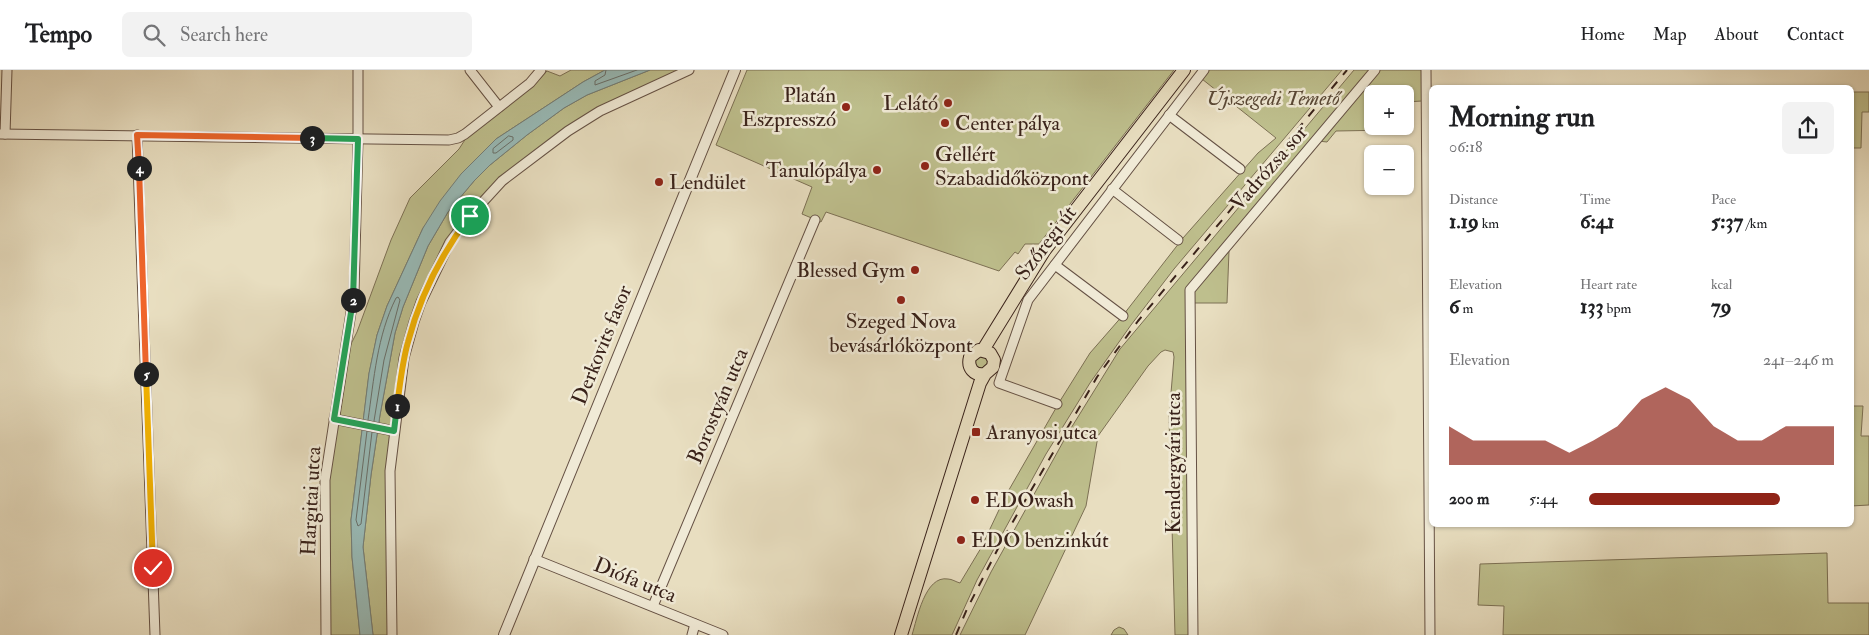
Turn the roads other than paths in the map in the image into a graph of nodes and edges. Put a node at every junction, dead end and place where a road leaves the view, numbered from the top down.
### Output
1 (7, 70) edge
2 (358, 70) edge
3 (470, 70) edge
4 (541, 70) edge
5 (689, 70) edge
6 (735, 70) edge
7 (1184, 70) edge
8 (1204, 70) edge
9 (1376, 70) edge
10 (1426, 70) edge
11 (498, 107) junction
12 (1169, 115) junction
13 (2, 134) edge
14 (137, 135) junction
15 (358, 139) junction
16 (1240, 169) dead end
17 (1112, 189) junction
18 (815, 220) dead end
19 (1178, 240) dead end
20 (1055, 265) junction
21 (1190, 290) joint
22 (1123, 316) dead end
23 (987, 351) junction
24 (979, 373) junction
25 (1057, 404) dead end
26 (334, 419) junction
27 (394, 431) junction
28 (1429, 494) edge
29 (1429, 527) edge
30 (534, 559) junction
31 (653, 606) junction
32 (695, 624) junction
33 (156, 635) edge
34 (326, 635) edge
35 (392, 635) edge
36 (504, 635) edge
37 (692, 635) edge
38 (723, 635) edge
39 (901, 635) edge
40 (1193, 635) edge
41 (1430, 635) edge

1 - 13 street
2 - 15 street, Hargitai utca
3 - 11 street
4 - 11 street
5 - 27 street
6 - 30 street, Derkovits fasor
7 - 23 main road, Szőregi út
8 - 12 street, Szőregi út
9 - 21 street, Vadrózsa sor
10 - 28 street
11 - 15 street
12 - 16 street
12 - 17 street, Szőregi út
13 - 14 street
14 - 15 street
14 - 33 street
15 - 26 street, Hargitai utca
17 - 19 street
17 - 20 street, Szőregi út
18 - 31 street, Borostyán utca
20 - 22 street
20 - 25 street, Szőregi út
21 - 40 street, Kendergyári utca
23 - 24 main road, Szőregi út
23 - 24 main road, Szőregi út
24 - 39 main road, Szőregi út
26 - 27 street
26 - 34 street, Hargitai utca
27 - 35 street
29 - 41 street
30 - 31 street, Diófa utca
30 - 36 street, Derkovits fasor
31 - 32 street, Diófa utca
32 - 37 street
32 - 38 street, Diófa utca

